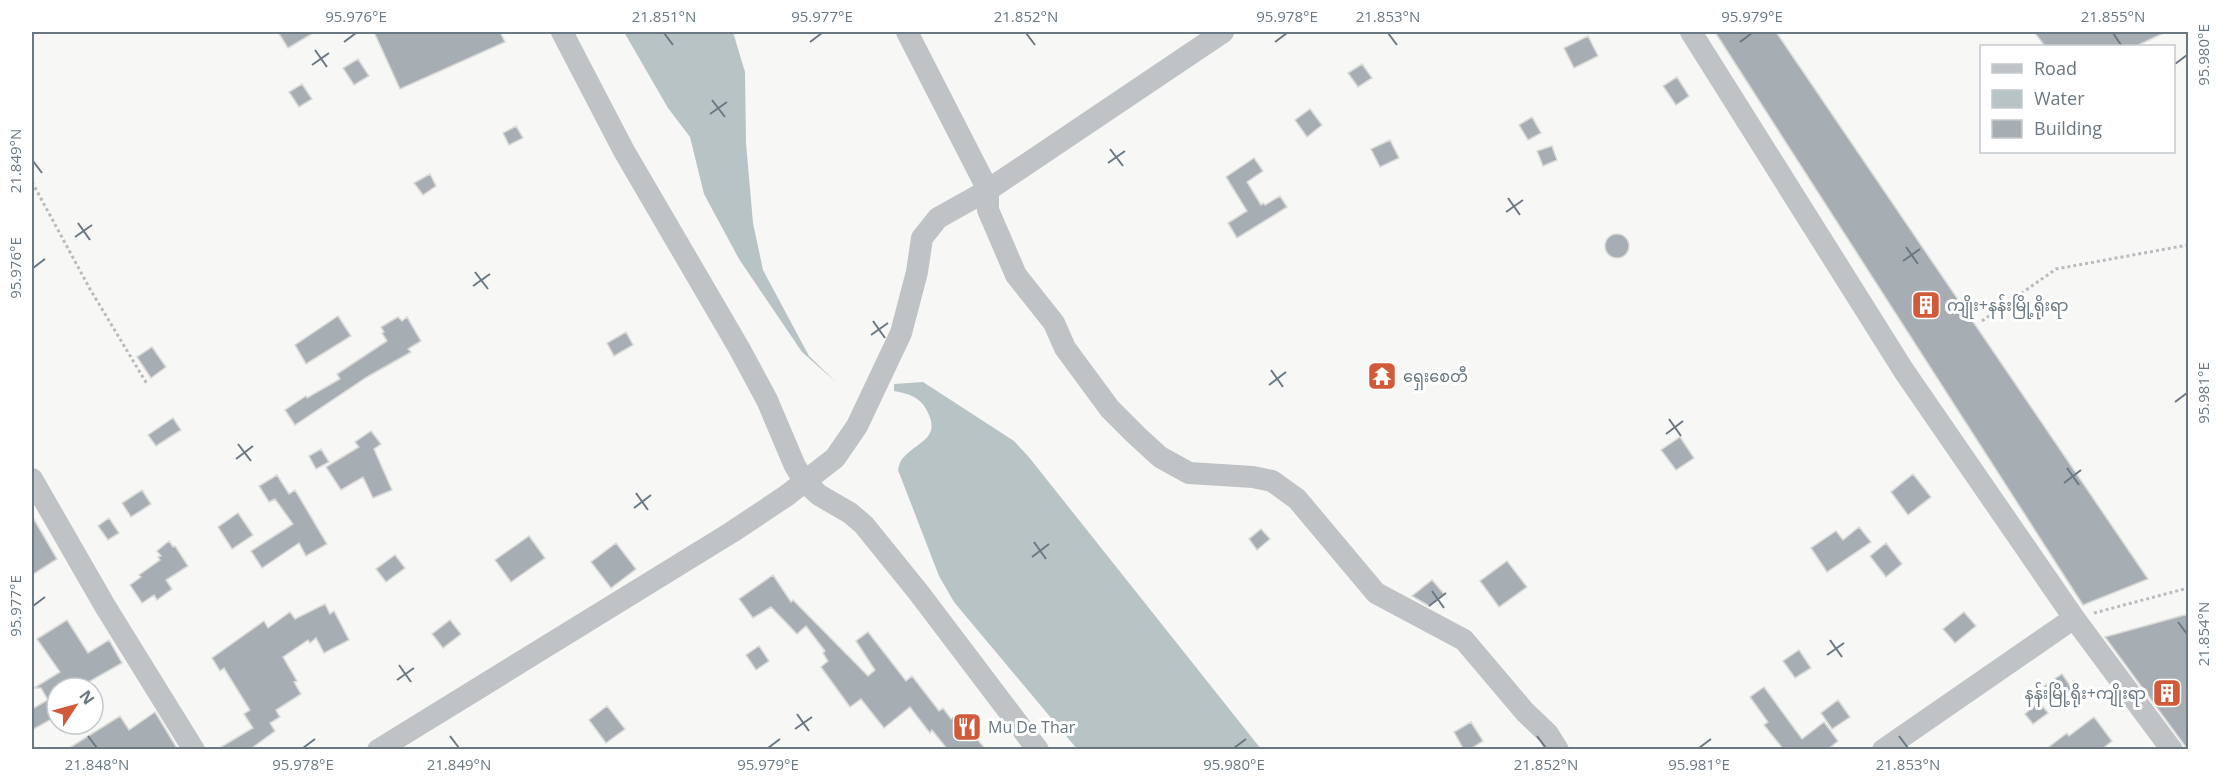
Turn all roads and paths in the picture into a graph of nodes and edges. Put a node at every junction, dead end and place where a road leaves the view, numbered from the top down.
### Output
1 (562, 32) edge
2 (907, 32) edge
3 (1223, 32) edge
4 (1691, 32) edge
5 (32, 182) edge
6 (988, 190) junction
7 (2188, 245) edge
8 (1982, 321) dead end
9 (147, 384) dead end
10 (32, 478) edge
11 (805, 482) junction
12 (2188, 588) edge
13 (2074, 618) junction
14 (194, 750) edge
15 (378, 750) edge
16 (1038, 750) edge
17 (1558, 750) edge
18 (1883, 750) edge
19 (2172, 750) edge

1 - 11 street
2 - 6 street
3 - 6 street
4 - 13 street
5 - 9 path
6 - 11 street
6 - 17 street
7 - 8 path
10 - 14 street
11 - 15 street
11 - 16 street
12 - 13 path
13 - 18 street
13 - 19 street

